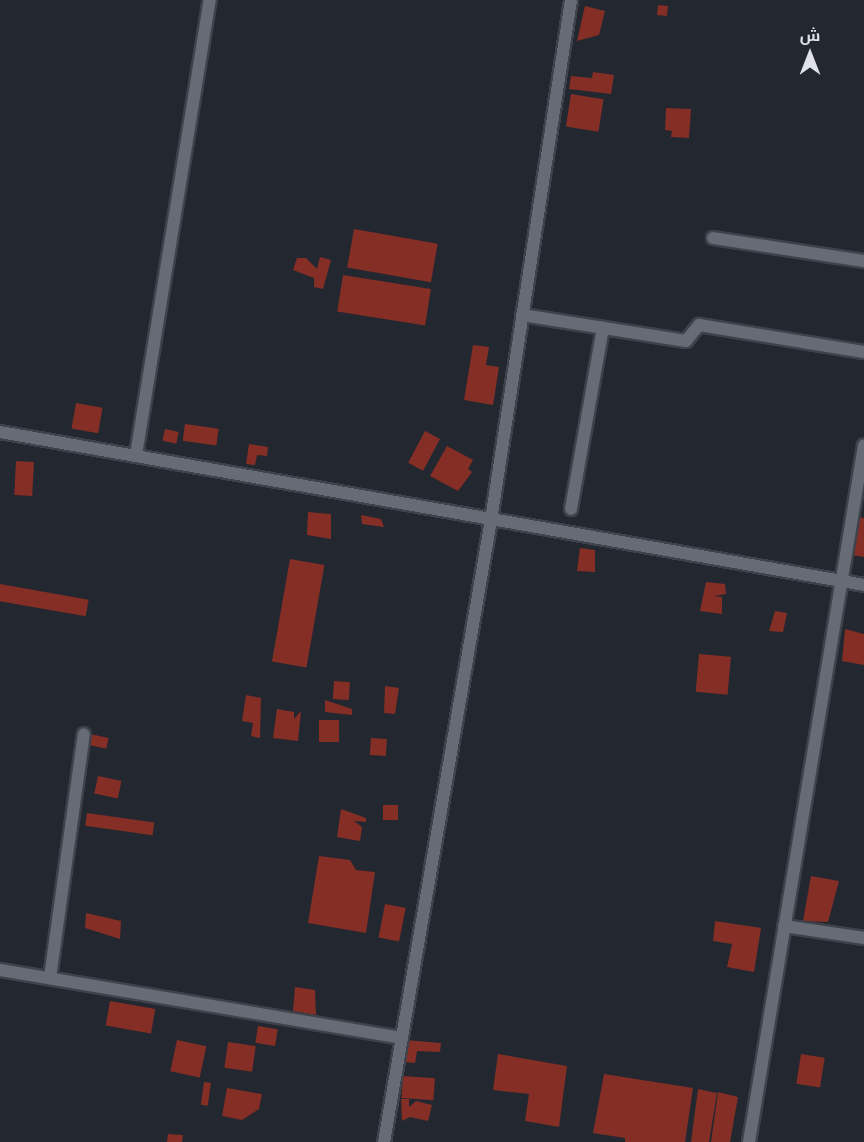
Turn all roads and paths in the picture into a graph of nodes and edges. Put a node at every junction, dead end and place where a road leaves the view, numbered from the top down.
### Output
1 (210, 0) edge
2 (571, 0) edge
3 (712, 238) dead end
4 (864, 261) edge
5 (522, 315) junction
6 (603, 328) junction
7 (864, 352) edge
8 (0, 432) edge
9 (864, 445) edge
10 (136, 455) junction
11 (571, 510) dead end
12 (491, 520) junction
13 (844, 582) junction
14 (864, 585) edge
15 (84, 734) dead end
16 (784, 926) junction
17 (864, 939) edge
18 (0, 970) edge
19 (50, 978) junction
20 (401, 1038) junction
21 (384, 1142) edge
22 (749, 1142) edge

1 - 10 street
2 - 5 street
3 - 4 street
5 - 6 street
5 - 12 street
6 - 7 street
6 - 11 street
8 - 10 street
9 - 13 street
10 - 12 street
12 - 13 street
12 - 20 street
13 - 14 street
13 - 16 street
15 - 19 street
16 - 17 street
16 - 22 street
18 - 19 street
19 - 20 street
20 - 21 street

